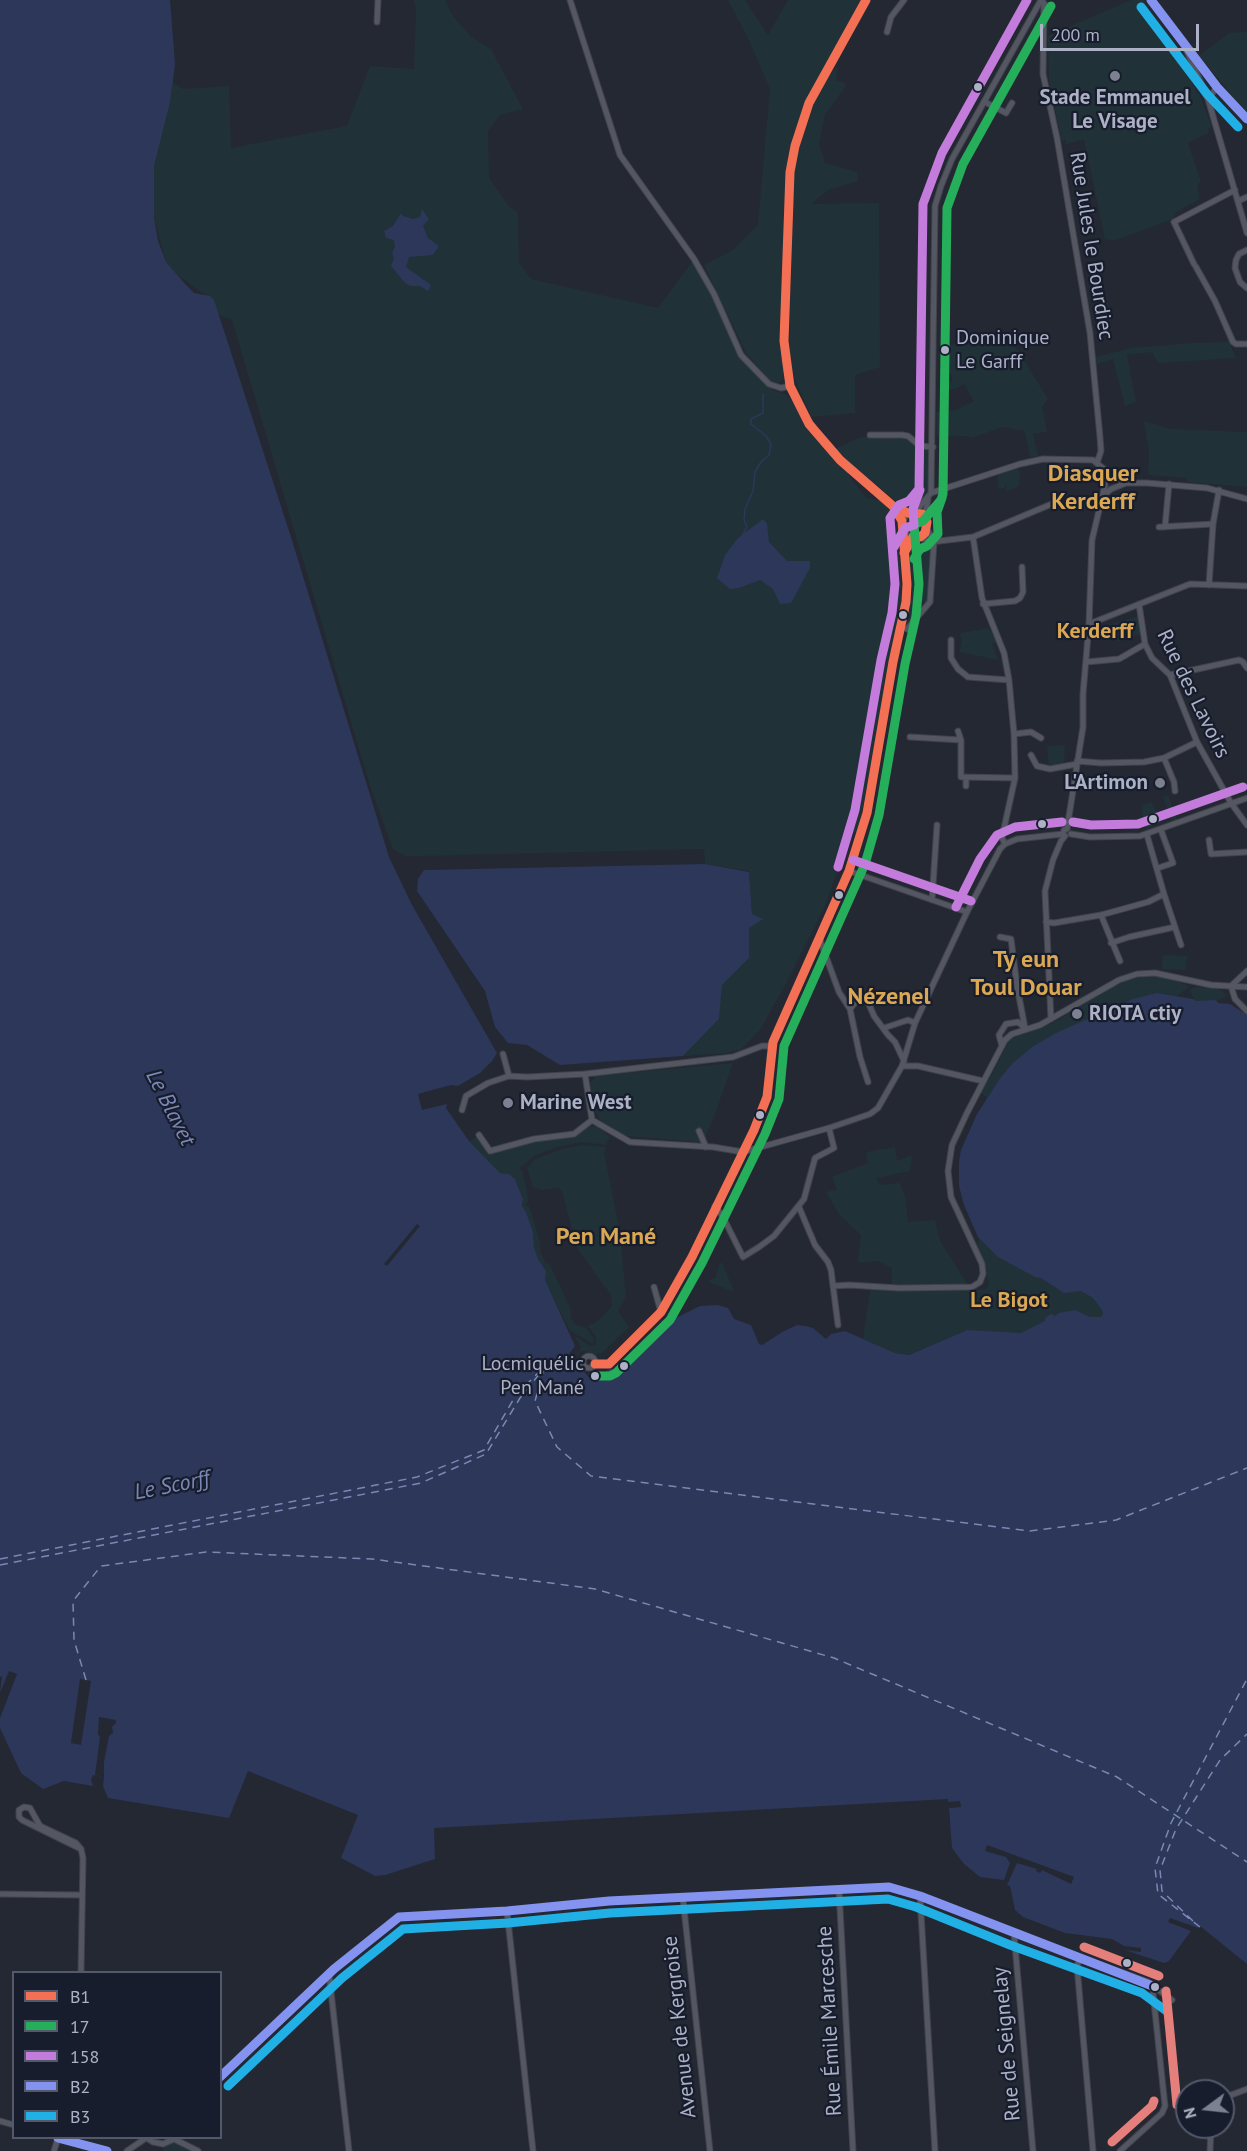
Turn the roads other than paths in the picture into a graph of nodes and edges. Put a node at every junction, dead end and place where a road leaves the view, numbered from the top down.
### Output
1 (378, 0) edge
2 (570, 0) edge
3 (866, 0) edge
4 (904, 0) edge
5 (1041, 0) edge
6 (1151, 0) edge
7 (377, 22) dead end
8 (886, 32) dead end
9 (1184, 44) junction
10 (1215, 84) junction
11 (1202, 89) junction
12 (1208, 99) junction
13 (985, 102) junction
14 (1012, 103) dead end
15 (1247, 119) edge
16 (1235, 190) junction
17 (1247, 197) edge
18 (1238, 201) junction
19 (1247, 233) edge
20 (1247, 250) edge
21 (1247, 288) edge
22 (1247, 344) edge
23 (790, 386) junction
24 (870, 435) dead end
25 (933, 447) junction
26 (1098, 464) junction
27 (1111, 475) junction
28 (1118, 479) junction
29 (1126, 483) junction
30 (1169, 484) junction
31 (1109, 485) junction
32 (1219, 490) junction
33 (931, 493) junction
34 (928, 499) junction
35 (1247, 499) edge
36 (1054, 503) dead end
37 (894, 507) junction
38 (911, 513) junction
39 (925, 517) junction
40 (902, 521) junction
41 (1214, 524) junction
42 (927, 528) junction
43 (903, 530) junction
44 (916, 537) junction
45 (973, 537) junction
46 (934, 542) junction
47 (904, 554) junction
48 (1022, 567) dead end
49 (1209, 585) junction
50 (1247, 586) edge
51 (983, 604) junction
52 (1139, 604) junction
53 (1089, 624) junction
54 (907, 629) dead end
55 (951, 640) dead end
56 (1145, 644) junction
57 (1086, 662) junction
58 (1247, 668) edge
59 (1170, 675) junction
60 (1009, 680) junction
61 (958, 731) dead end
62 (1014, 734) junction
63 (910, 737) dead end
64 (1041, 738) dead end
65 (961, 740) junction
66 (1197, 742) junction
67 (1031, 755) dead end
68 (1164, 758) junction
69 (1077, 762) junction
70 (966, 777) junction
71 (1015, 778) junction
72 (966, 786) dead end
73 (1175, 791) dead end
74 (1247, 798) edge
75 (1231, 803) junction
76 (937, 825) dead end
77 (1247, 825) edge
78 (1161, 830) junction
79 (1067, 833) junction
80 (1148, 835) junction
81 (1209, 840) dead end
82 (1005, 844) junction
83 (1247, 852) edge
84 (1158, 868) junction
85 (849, 871) junction
86 (1164, 894) junction
87 (932, 900) junction
88 (967, 912) junction
89 (1101, 915) junction
90 (1046, 922) junction
91 (1175, 927) junction
92 (1000, 937) dead end
93 (820, 940) junction
94 (1111, 943) junction
95 (1181, 945) dead end
96 (1120, 961) dead end
97 (1247, 971) edge
98 (1231, 986) junction
99 (1247, 987) edge
100 (850, 1009) junction
101 (1247, 1011) edge
102 (1051, 1018) junction
103 (915, 1023) junction
104 (884, 1028) junction
105 (1025, 1028) junction
106 (772, 1046) junction
107 (1002, 1047) junction
108 (503, 1054) dead end
109 (904, 1063) junction
110 (585, 1074) junction
111 (509, 1076) junction
112 (982, 1081) junction
113 (868, 1082) dead end
114 (462, 1110) dead end
115 (592, 1120) junction
116 (829, 1128) junction
117 (699, 1131) dead end
118 (479, 1135) dead end
119 (706, 1147) junction
120 (742, 1152) junction
121 (715, 1206) junction
122 (799, 1207) junction
123 (833, 1286) junction
124 (654, 1287) dead end
125 (661, 1312) junction
126 (838, 1324) dead end
127 (595, 1364) dead end
128 (81, 1849) junction
129 (839, 1890) junction
130 (0, 1894) edge
131 (82, 1895) junction
132 (920, 1896) junction
133 (683, 1899) junction
134 (507, 1911) junction
135 (1014, 1934) junction
136 (1080, 1958) junction
137 (81, 1971) edge
138 (329, 1974) junction
139 (1155, 1987) junction
140 (1173, 2000) dead end
141 (222, 2075) edge
142 (62, 2139) edge
143 (144, 2139) edge
144 (148, 2139) edge
145 (177, 2139) edge
146 (163, 2148) edge
147 (107, 2151) edge
148 (125, 2151) edge
149 (198, 2151) edge
150 (349, 2151) edge
151 (533, 2151) edge
152 (710, 2151) edge
153 (853, 2151) edge
154 (935, 2151) edge
155 (1033, 2151) edge
156 (1093, 2151) edge
157 (1120, 2151) edge

1 - 7 street
2 - 23 street
3 - 23 street
4 - 8 street
5 - 13 street
5 - 26 street, Rue Jules le Bourdiec
6 - 9 main road
9 - 10 main road
9 - 11 street
10 - 11 street
10 - 12 street
10 - 15 main road
11 - 12 street
12 - 16 street
13 - 14 street
13 - 25 street
16 - 18 street
16 - 22 street
17 - 18 street
18 - 19 street
20 - 21 street
23 - 37 street
24 - 25 street
25 - 33 street
26 - 27 street
26 - 31 street
26 - 33 street
27 - 28 street
27 - 31 street
28 - 29 street
28 - 31 street
29 - 30 street
29 - 31 street
30 - 32 street
30 - 41 street
31 - 53 street
32 - 35 street
32 - 41 street
33 - 34 street
34 - 38 street
34 - 39 street
36 - 45 street
37 - 38 street
37 - 40 street
38 - 39 street
38 - 40 street
39 - 42 street
40 - 43 street
41 - 49 street
42 - 44 street
42 - 46 street
43 - 44 street
43 - 47 street
44 - 46 street
44 - 47 street
45 - 46 street
45 - 51 street
46 - 54 street
47 - 85 street
48 - 51 street
49 - 50 street
49 - 52 street
51 - 60 street
52 - 53 street
52 - 56 street, Rue des Lavoirs
53 - 57 street
55 - 60 street
56 - 57 street
56 - 59 street, Rue des Lavoirs
57 - 69 street
58 - 59 street
59 - 66 street, Rue des Lavoirs
60 - 62 street
61 - 65 street
62 - 64 street
62 - 71 street
63 - 65 street
65 - 70 street
66 - 68 street
66 - 75 street, Rue des Lavoirs
67 - 69 street
68 - 69 street
68 - 73 street
69 - 79 street
70 - 71 street
70 - 72 street
71 - 82 street
74 - 75 street
75 - 77 street, Rue des Lavoirs
75 - 78 street
76 - 87 street
78 - 80 street
78 - 84 street
79 - 80 street
79 - 82 street
79 - 90 street
80 - 84 street
81 - 83 street
82 - 88 street
84 - 86 street
85 - 87 street
85 - 93 street
86 - 89 street
86 - 91 street
87 - 88 street
88 - 103 street
89 - 90 street
89 - 94 street
90 - 102 street
91 - 94 street
91 - 95 street
92 - 105 street
93 - 100 street
93 - 106 street
94 - 96 street
97 - 98 street
98 - 99 street
98 - 101 street
98 - 102 street
100 - 104 street
100 - 113 street
102 - 105 street
103 - 104 street
103 - 109 street
104 - 109 street
105 - 107 street
105 - 107 street
106 - 110 street
106 - 120 street
107 - 112 street
108 - 111 street
109 - 112 street
109 - 116 street
110 - 111 street
110 - 115 street
111 - 114 street
112 - 123 street
115 - 118 street
115 - 119 street
116 - 120 street
116 - 122 street
117 - 119 street
119 - 120 street
120 - 121 street
121 - 122 street
121 - 125 street
122 - 123 street
123 - 126 street
124 - 125 street
125 - 127 street
128 - 128 street
128 - 131 street
129 - 132 street
129 - 133 street
129 - 153 street, Rue Émile Marcesche
130 - 131 street
131 - 137 street
132 - 135 street
132 - 154 street
133 - 134 street
133 - 152 street, Avenue de Kergroise
134 - 138 street
134 - 151 street
135 - 136 street
135 - 155 street, Rue de Seignelay
136 - 139 street
136 - 156 street
138 - 141 street
138 - 150 street
139 - 140 street
139 - 157 street
142 - 147 street
143 - 148 street
144 - 146 street
145 - 149 street

